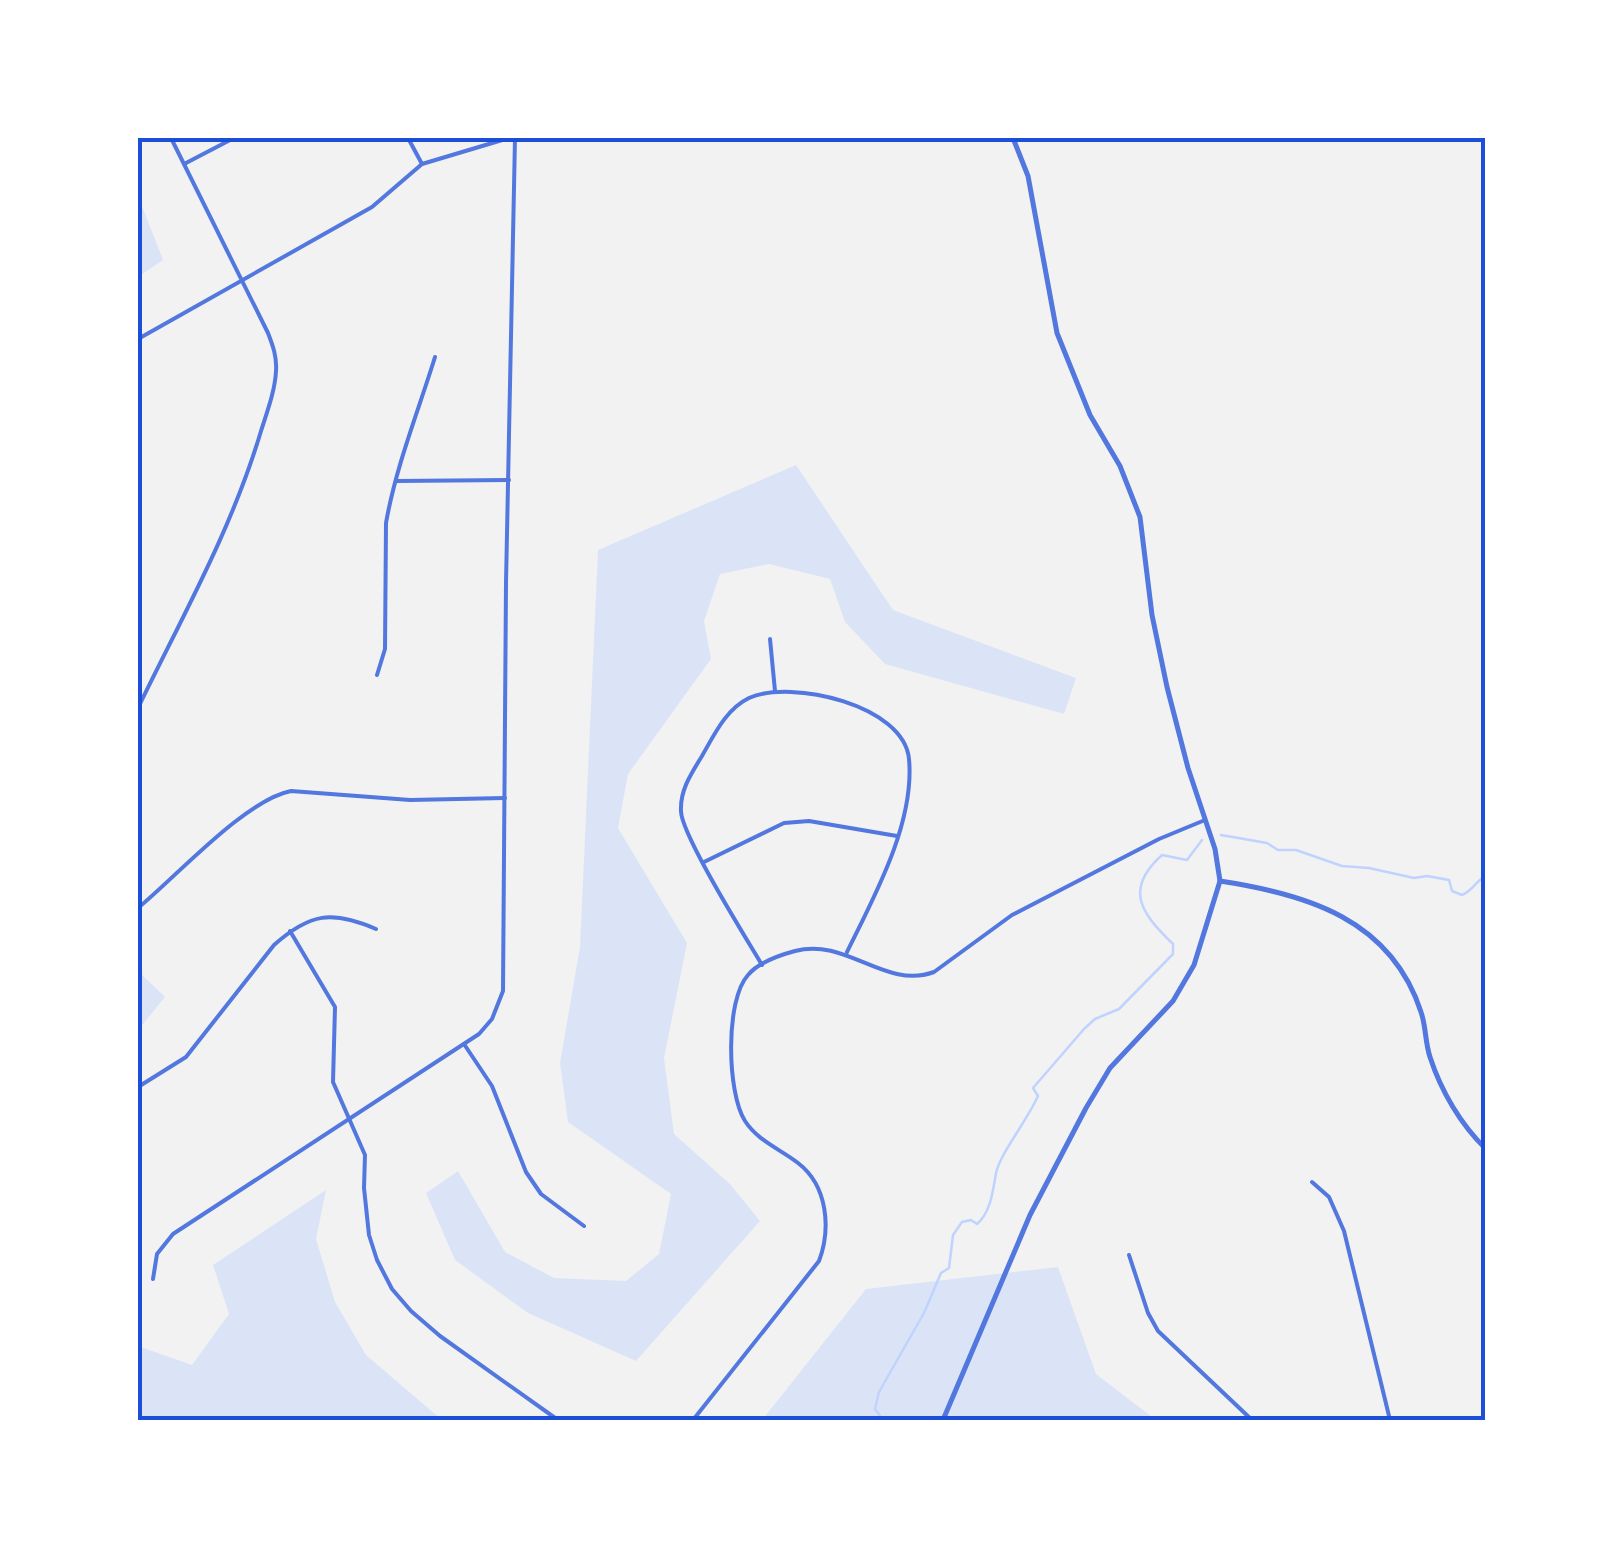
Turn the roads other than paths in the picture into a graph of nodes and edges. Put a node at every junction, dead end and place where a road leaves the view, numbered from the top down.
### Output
1 (185, 138) edge
2 (234, 138) edge
3 (408, 138) edge
4 (512, 138) edge
5 (1013, 138) edge
6 (173, 140) edge
7 (186, 162) junction
8 (422, 164) junction
9 (242, 280) junction
10 (138, 339) edge
11 (436, 357) dead end
12 (509, 480) junction
13 (396, 481) junction
14 (770, 639) dead end
15 (376, 675) dead end
16 (774, 690) junction
17 (138, 708) edge
18 (505, 798) junction
19 (1205, 820) junction
20 (897, 836) junction
21 (704, 862) junction
22 (1220, 880) junction
23 (138, 908) edge
24 (376, 929) dead end
25 (290, 931) junction
26 (846, 953) junction
27 (762, 965) junction
28 (464, 1044) junction
29 (138, 1087) edge
30 (351, 1119) junction
31 (1486, 1149) edge
32 (1312, 1182) dead end
33 (584, 1226) dead end
34 (1129, 1255) dead end
35 (153, 1280) dead end
36 (558, 1420) edge
37 (692, 1420) edge
38 (943, 1420) edge
39 (1252, 1420) edge
40 (1390, 1420) edge

1 - 6 street
2 - 7 street
3 - 8 street
4 - 8 street
4 - 12 street
5 - 19 street
6 - 7 street
7 - 9 street
8 - 9 street
9 - 10 street
9 - 17 street
11 - 13 street
12 - 13 street
12 - 18 street
13 - 15 street
14 - 16 street
16 - 20 street
16 - 21 street
18 - 23 street
18 - 28 street
19 - 22 street
19 - 26 street
20 - 21 street
20 - 26 street
21 - 27 street
22 - 31 street
22 - 38 street
24 - 25 street
25 - 29 street
25 - 30 street
26 - 27 street
27 - 37 street
28 - 30 street
28 - 33 street
30 - 35 street
30 - 36 street
32 - 40 street
34 - 39 street

